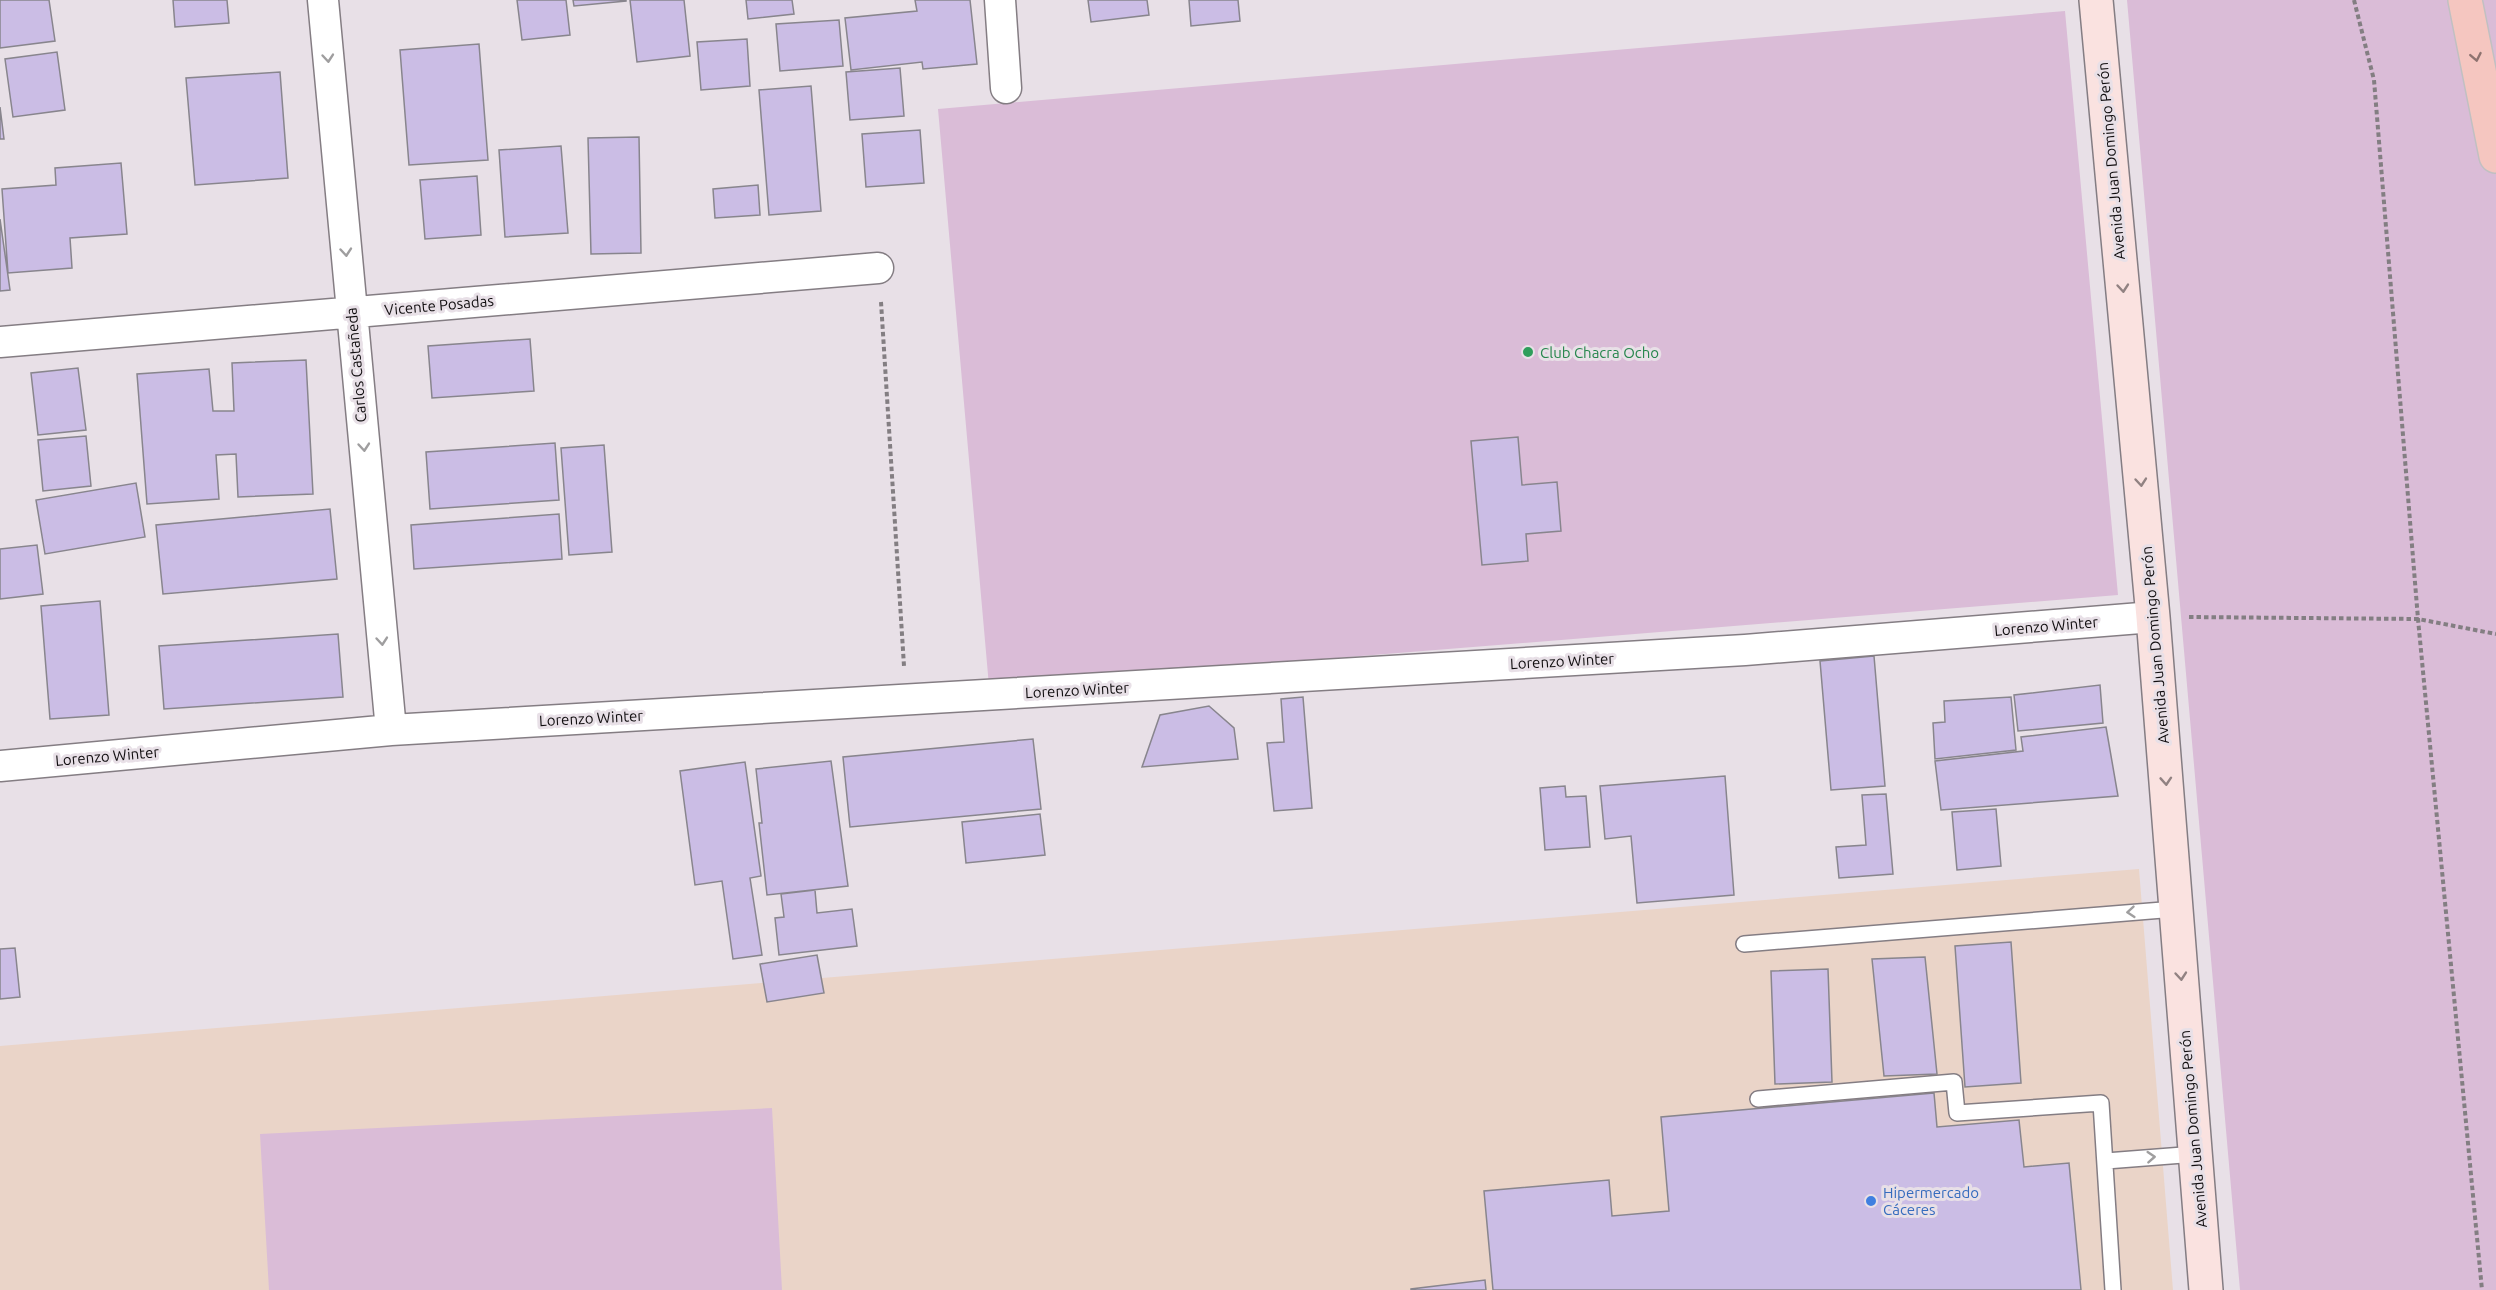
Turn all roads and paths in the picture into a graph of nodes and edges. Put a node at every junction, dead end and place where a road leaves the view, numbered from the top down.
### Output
1 (323, 0) edge
2 (1000, 0) edge
3 (2096, 0) edge
4 (2354, 0) edge
5 (2465, 0) edge
6 (1006, 88) dead end
7 (2496, 156) edge
8 (878, 268) joint
9 (351, 313) junction
10 (0, 342) edge
11 (2153, 617) junction
12 (2418, 619) junction
13 (2496, 634) edge
14 (907, 700) junction
15 (391, 730) junction
16 (0, 766) edge
17 (2175, 909) junction
18 (1744, 944) dead end
19 (1758, 1099) dead end
20 (2196, 1154) junction
21 (2106, 1161) junction
22 (2113, 1290) edge
23 (2206, 1290) edge
24 (2482, 1290) edge

1 -> 9 street, Carlos Castañeda
2 - 6 street
3 -> 11 main road, Avenida Juan Domingo Perón
4 - 12 path
5 -> 7 main road
8 - 9 street, Vicente Posadas
8 - 14 path
9 - 10 street, Vicente Posadas
9 -> 15 street, Carlos Castañeda
11 - 12 path
11 - 14 street, Lorenzo Winter
11 -> 17 main road, Avenida Juan Domingo Perón
12 - 13 path
12 - 24 path
14 - 15 street, Lorenzo Winter
15 - 16 street, Lorenzo Winter
17 -> 18 lane
17 -> 20 main road, Avenida Juan Domingo Perón
19 - 21 lane
21 -> 20 lane
20 - 23 main road, Avenida Juan Domingo Perón
21 - 22 lane

